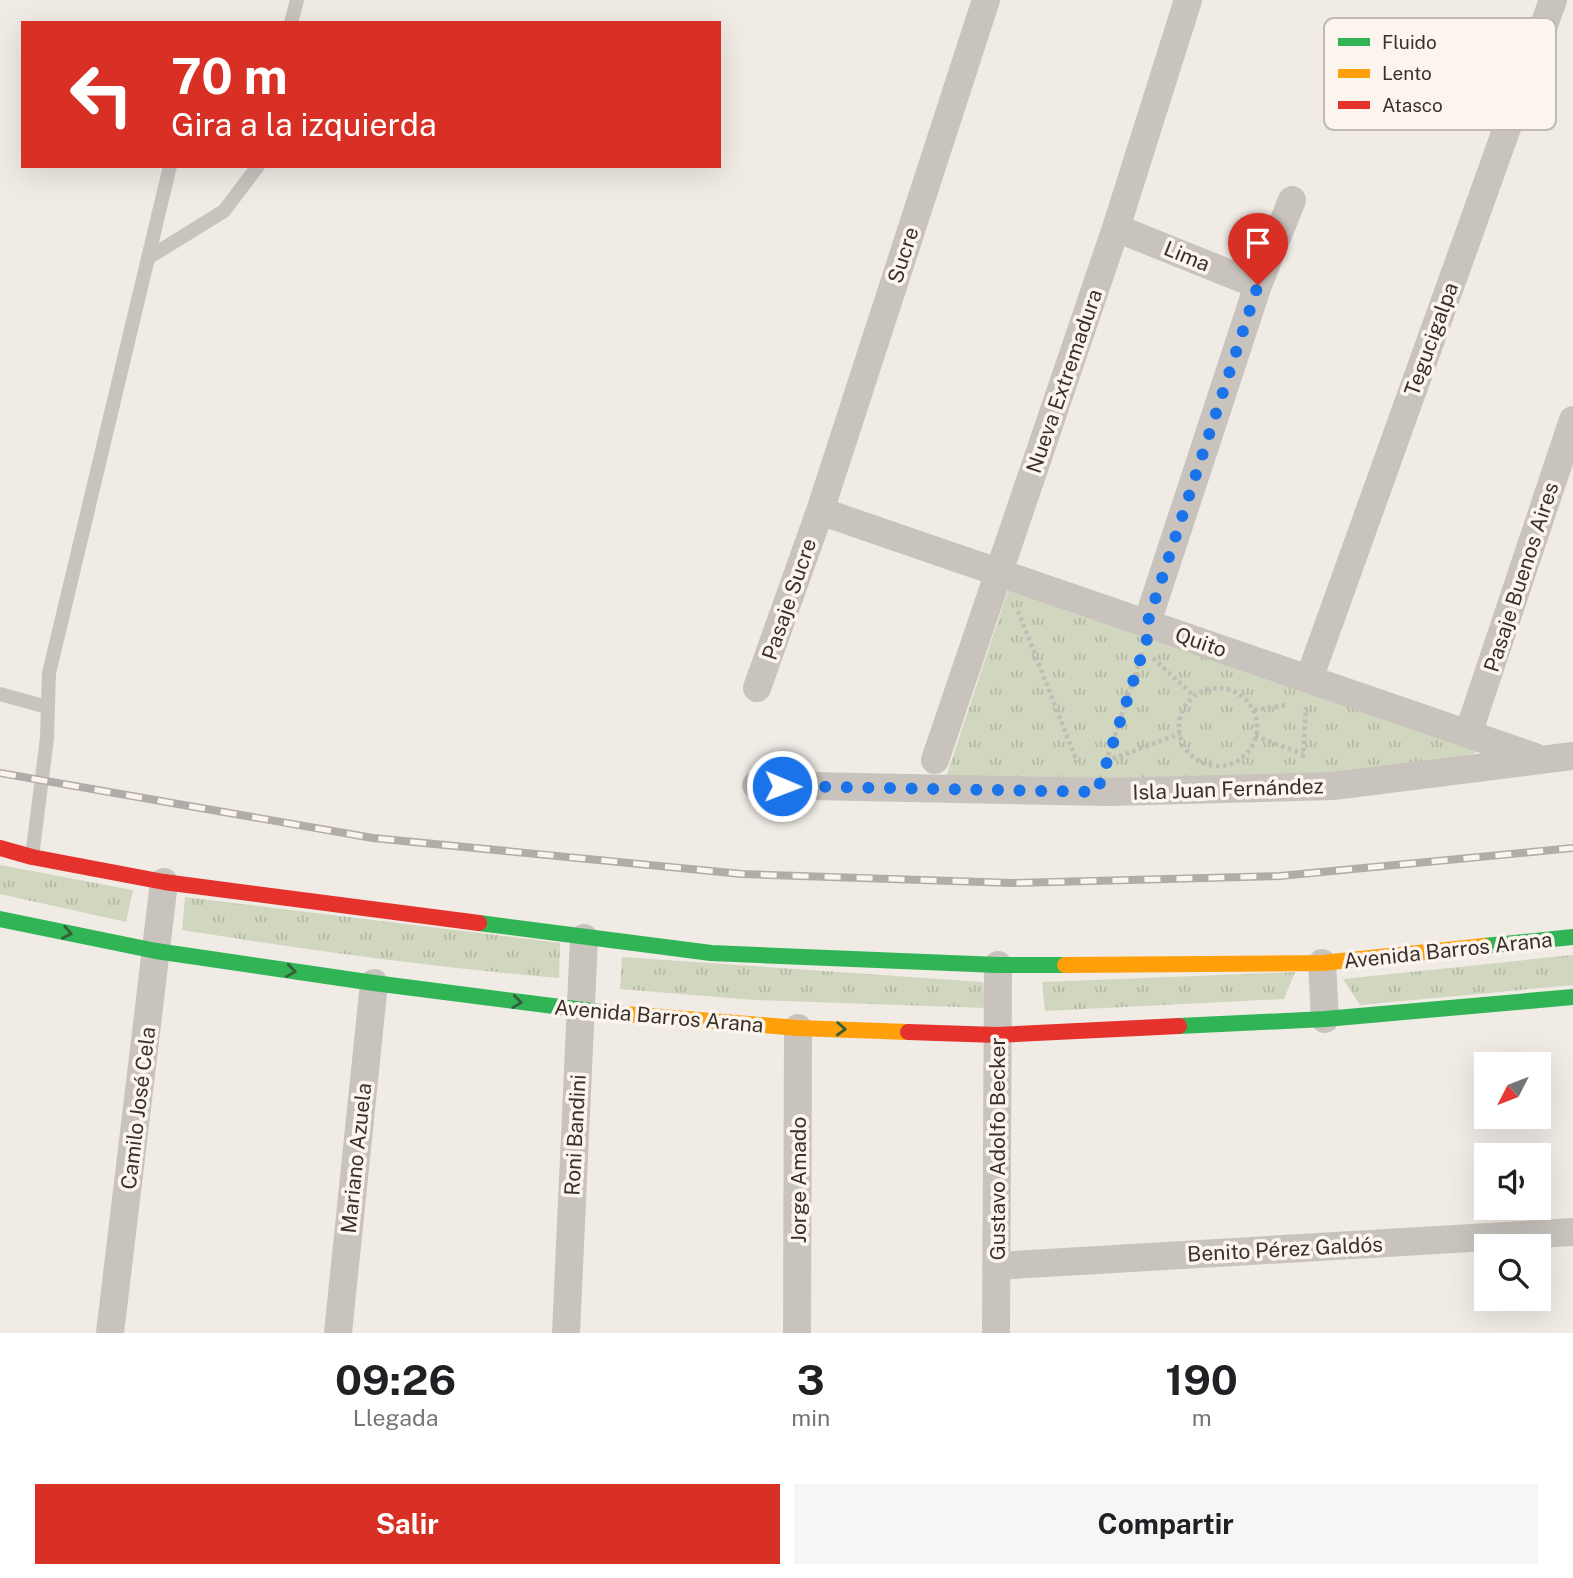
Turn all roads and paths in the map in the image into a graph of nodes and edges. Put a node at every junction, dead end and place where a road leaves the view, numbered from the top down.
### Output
1 (297, 0) edge
2 (986, 0) edge
3 (1188, 0) edge
4 (1553, 0) edge
5 (1547, 18) edge
6 (292, 21) edge
7 (1507, 130) edge
8 (170, 168) edge
9 (256, 168) edge
10 (1292, 200) dead end
11 (1116, 228) junction
12 (148, 258) junction
13 (1258, 285) junction
14 (1573, 420) edge
15 (820, 511) junction
16 (999, 572) junction
17 (1145, 636) junction
18 (757, 688) dead end
19 (1307, 690) junction
20 (0, 694) edge
21 (1194, 696) junction
22 (47, 708) junction
23 (1254, 710) junction
24 (1180, 733) junction
25 (1468, 734) junction
26 (1255, 736) junction
27 (1303, 754) junction
28 (1573, 756) edge
29 (1542, 759) junction
30 (935, 760) dead end
31 (1106, 761) junction
32 (756, 785) dead end
33 (1302, 787) junction
34 (1097, 792) junction
35 (0, 848) edge
36 (32, 857) junction
37 (164, 882) junction
38 (0, 919) edge
39 (1573, 937) edge
40 (584, 938) junction
41 (156, 951) junction
42 (1322, 963) junction
43 (998, 965) junction
44 (374, 983) junction
45 (1573, 997) edge
46 (581, 1010) junction
47 (1325, 1019) junction
48 (798, 1028) junction
49 (998, 1035) junction
50 (1573, 1232) edge
51 (996, 1266) junction
52 (110, 1333) edge
53 (338, 1333) edge
54 (566, 1333) edge
55 (797, 1333) edge
56 (996, 1333) edge

1 - 6 lane
2 - 15 street, Sucre
3 - 11 street, Nueva Extremadura
4 - 5 street, Tegucigalpa
7 - 19 street, Tegucigalpa
8 - 12 lane
9 - 12 lane
10 - 13 street
11 - 13 street, Lima
11 - 16 street, Nueva Extremadura
12 - 22 lane
13 - 17 street
14 - 25 street, Pasaje Buenos Aires
15 - 16 street, Quito
15 - 18 street, Pasaje Sucre
16 - 17 street, Quito
16 - 30 street, Nueva Extremadura
16 - 34 path
17 - 19 street, Quito
17 - 21 path
17 - 31 path
19 - 23 path
19 - 25 street, Quito
19 - 27 path
20 - 22 lane
21 - 23 path
21 - 24 path
22 - 36 lane
23 - 26 path
24 - 26 path
24 - 31 path
25 - 29 street, Quito
26 - 27 path
27 - 33 path
28 - 29 street, Isla Juan Fernández
29 - 33 street, Isla Juan Fernández
31 - 34 path
32 - 34 street, Isla Juan Fernández
33 - 34 street, Isla Juan Fernández
35 - 36 street, Avenida Barros Arana
36 - 37 street, Avenida Barros Arana
37 - 40 street, Avenida Barros Arana
37 - 41 street, Camilo José Cela
38 -> 41 street, Avenida Barros Arana
39 - 42 street, Avenida Barros Arana
40 - 43 street, Avenida Barros Arana
40 - 46 street, Roni Bandini
41 -> 44 street, Avenida Barros Arana
41 - 52 street, Camilo José Cela
42 - 43 street, Avenida Barros Arana
42 - 47 street, Avenida Barros Arana
43 - 49 street, Gustavo Adolfo Becker
44 -> 46 street, Avenida Barros Arana
44 - 53 street, Mariano Azuela
45 - 47 street, Avenida Barros Arana
46 - 48 street, Avenida Barros Arana
46 - 54 street, Roni Bandini
47 - 49 street, Avenida Barros Arana
48 -> 49 street, Avenida Barros Arana
48 - 55 street, Jorge Amado
49 - 51 street, Gustavo Adolfo Becker
50 - 51 street, Benito Pérez Galdós
51 - 56 street, Gustavo Adolfo Becker

